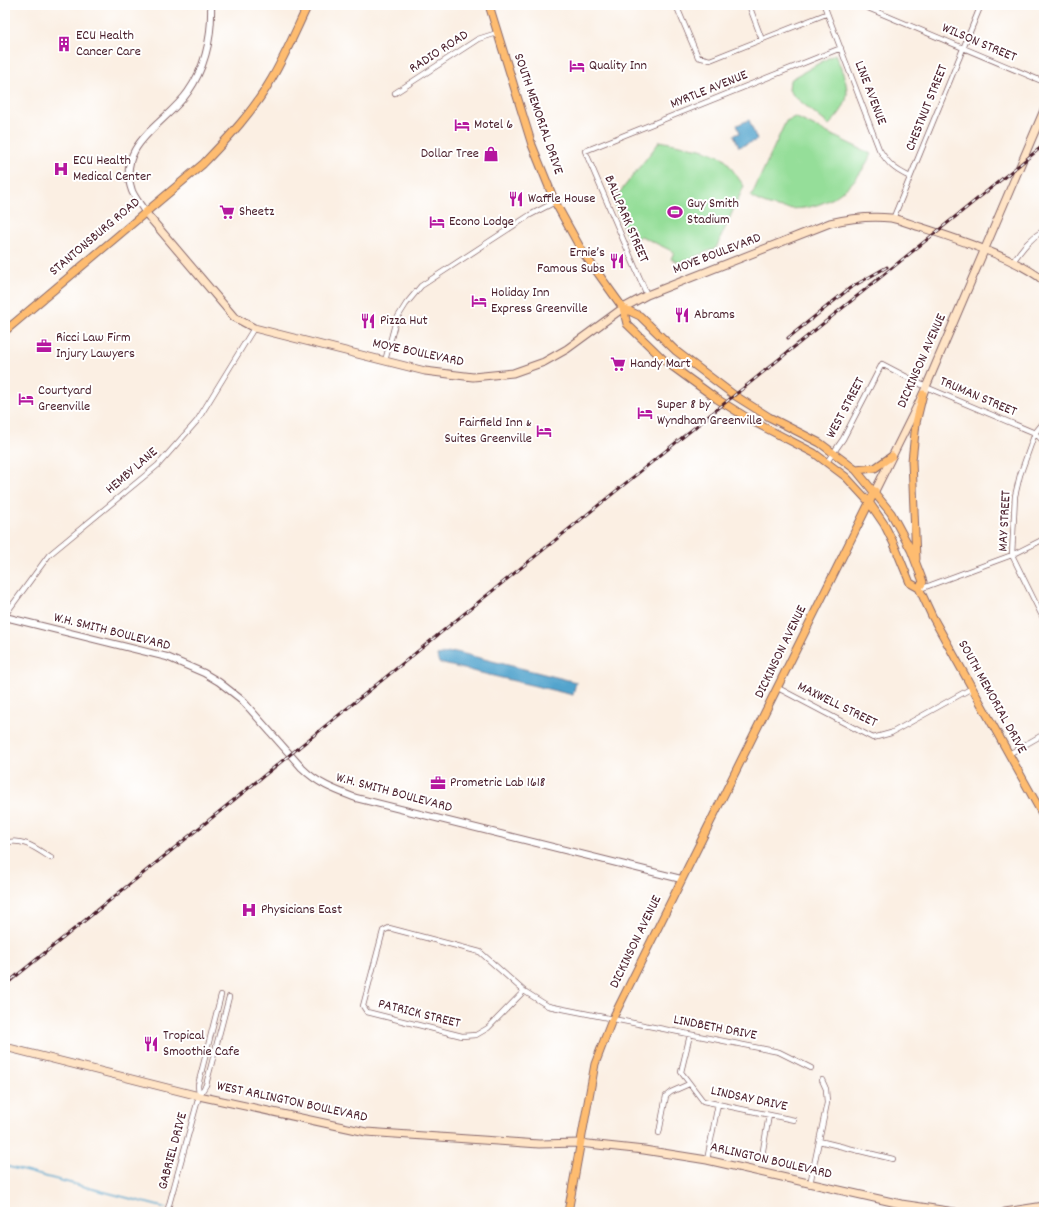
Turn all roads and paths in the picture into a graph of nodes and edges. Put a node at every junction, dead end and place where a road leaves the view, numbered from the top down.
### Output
1 (211, 5) edge
2 (308, 5) edge
3 (489, 5) edge
4 (676, 5) edge
5 (749, 5) edge
6 (824, 5) edge
7 (861, 5) edge
8 (981, 5) edge
9 (873, 7) edge
10 (826, 14) junction
11 (497, 33) junction
12 (762, 40) junction
13 (841, 48) junction
14 (963, 48) junction
15 (1044, 82) edge
16 (395, 93) dead end
17 (1044, 110) edge
18 (585, 151) joint
19 (910, 177) junction
20 (555, 202) junction
21 (145, 212) junction
22 (893, 219) junction
23 (1044, 230) edge
24 (984, 251) junction
25 (1012, 263) junction
26 (1044, 281) edge
27 (647, 296) junction
28 (623, 308) junction
29 (254, 328) junction
30 (5, 331) edge
31 (385, 360) junction
32 (882, 364) joint
33 (925, 390) junction
34 (1044, 422) edge
35 (1035, 433) junction
36 (1044, 442) edge
37 (834, 452) junction
38 (892, 456) junction
39 (827, 462) junction
40 (856, 470) junction
41 (875, 491) junction
42 (869, 502) junction
43 (1044, 539) edge
44 (1012, 555) junction
45 (916, 563) junction
46 (919, 589) junction
47 (5, 616) edge
48 (1044, 620) edge
49 (778, 688) junction
50 (972, 688) junction
51 (1044, 734) edge
52 (1009, 754) junction
53 (1044, 817) edge
54 (5, 843) edge
55 (51, 858) dead end
56 (681, 879) junction
57 (524, 990) junction
58 (221, 995) dead end
59 (229, 997) dead end
60 (364, 1009) joint
61 (612, 1020) junction
62 (690, 1035) junction
63 (5, 1047) edge
64 (811, 1068) dead end
65 (822, 1080) dead end
66 (689, 1084) junction
67 (199, 1096) junction
68 (718, 1104) junction
69 (769, 1115) junction
70 (794, 1120) dead end
71 (659, 1133) dead end
72 (819, 1141) junction
73 (579, 1143) junction
74 (762, 1156) dead end
75 (893, 1159) dead end
76 (707, 1160) junction
77 (810, 1184) junction
78 (901, 1204) junction
79 (1044, 1206) edge
80 (167, 1212) edge
81 (568, 1212) edge
82 (900, 1212) edge
83 (955, 1212) edge
84 (1005, 1212) edge

1 - 21 street, MOYE BOULEVARD
2 - 21 main road, STANTONSBURG ROAD
3 - 11 main road, SOUTH MEMORIAL DRIVE
4 - 12 street
5 - 12 street
6 - 10 street, LINE AVENUE
7 - 9 street, WILSON STREET
8 - 14 street, CHESTNUT STREET
9 - 14 street, WILSON STREET
10 - 12 street
10 - 13 street, LINE AVENUE
11 - 16 street, RADIO ROAD
11 - 20 main road, SOUTH MEMORIAL DRIVE
13 - 18 street, MYRTLE AVENUE
13 - 19 street, LINE AVENUE
14 - 15 street, WILSON STREET
14 - 19 street, CHESTNUT STREET
17 - 24 main road, DICKINSON AVENUE
18 - 27 street, BALLPARK STREET
19 - 22 street, CHESTNUT STREET
20 - 28 main road, SOUTH MEMORIAL DRIVE
20 - 31 street
21 - 29 main road, MOYE BOULEVARD
21 - 30 main road, STANTONSBURG ROAD
22 - 24 main road, MOYE BOULEVARD
22 - 27 main road, MOYE BOULEVARD
23 - 25 street
24 - 25 main road, MOYE BOULEVARD
24 - 33 main road, DICKINSON AVENUE
25 - 26 main road, MOYE BOULEVARD
27 - 28 main road, MOYE BOULEVARD
28 - 31 main road, MOYE BOULEVARD
28 - 37 main road, SOUTH MEMORIAL DRIVE
28 - 39 main road, SOUTH MEMORIAL DRIVE
29 - 31 main road, MOYE BOULEVARD
29 - 47 street, HEMBY LANE
32 - 33 street, TRUMAN STREET
32 - 37 street, WEST STREET
33 - 35 street, TRUMAN STREET
33 - 38 main road, DICKINSON AVENUE
33 - 45 main road
34 - 35 street, MAY STREET
35 - 36 street, TRUMAN STREET
35 - 44 street, MAY STREET
37 - 39 street, WEST STREET
37 - 40 main road, SOUTH MEMORIAL DRIVE
38 - 40 main road
38 - 41 main road, DICKINSON AVENUE
39 - 42 main road, SOUTH MEMORIAL DRIVE
40 - 41 main road, SOUTH MEMORIAL DRIVE
41 - 42 main road, DICKINSON AVENUE
41 - 45 main road, SOUTH MEMORIAL DRIVE
42 - 46 main road, SOUTH MEMORIAL DRIVE
42 - 49 main road, DICKINSON AVENUE
43 - 44 street
44 - 46 street
44 - 48 street, MAY STREET
45 - 46 main road, SOUTH MEMORIAL DRIVE
46 - 50 main road, SOUTH MEMORIAL DRIVE
47 - 56 street, W.H. SMITH BOULEVARD
49 - 50 street, MAXWELL STREET
49 - 56 main road, DICKINSON AVENUE
50 - 52 main road, SOUTH MEMORIAL DRIVE
51 - 52 street
52 - 53 main road, SOUTH MEMORIAL DRIVE
54 - 55 street
56 - 61 main road, DICKINSON AVENUE
57 - 60 street, PATRICK STREET
57 - 60 street, LINDBETH DRIVE
57 - 61 street, LINDBETH DRIVE
58 - 67 street
59 - 67 street
61 - 62 street, LINDBETH DRIVE
61 - 73 main road, DICKINSON AVENUE
62 - 64 street, LINDBETH DRIVE
62 - 66 street, LINDSAY DRIVE
63 - 67 main road, WEST ARLINGTON BOULEVARD
65 - 72 street
66 - 68 street, LINDSAY DRIVE
66 - 71 street
67 - 73 main road, WEST ARLINGTON BOULEVARD
67 - 80 street, GABRIEL DRIVE
68 - 69 street, LINDSAY DRIVE
68 - 76 street
69 - 70 street, LINDSAY DRIVE
69 - 74 street
72 - 75 street
72 - 77 street
73 - 76 main road, ARLINGTON BOULEVARD
73 - 81 main road, DICKINSON AVENUE
76 - 77 main road, ARLINGTON BOULEVARD
77 - 78 main road, ARLINGTON BOULEVARD
78 - 82 street
78 - 83 main road, ARLINGTON BOULEVARD
79 - 84 main road

